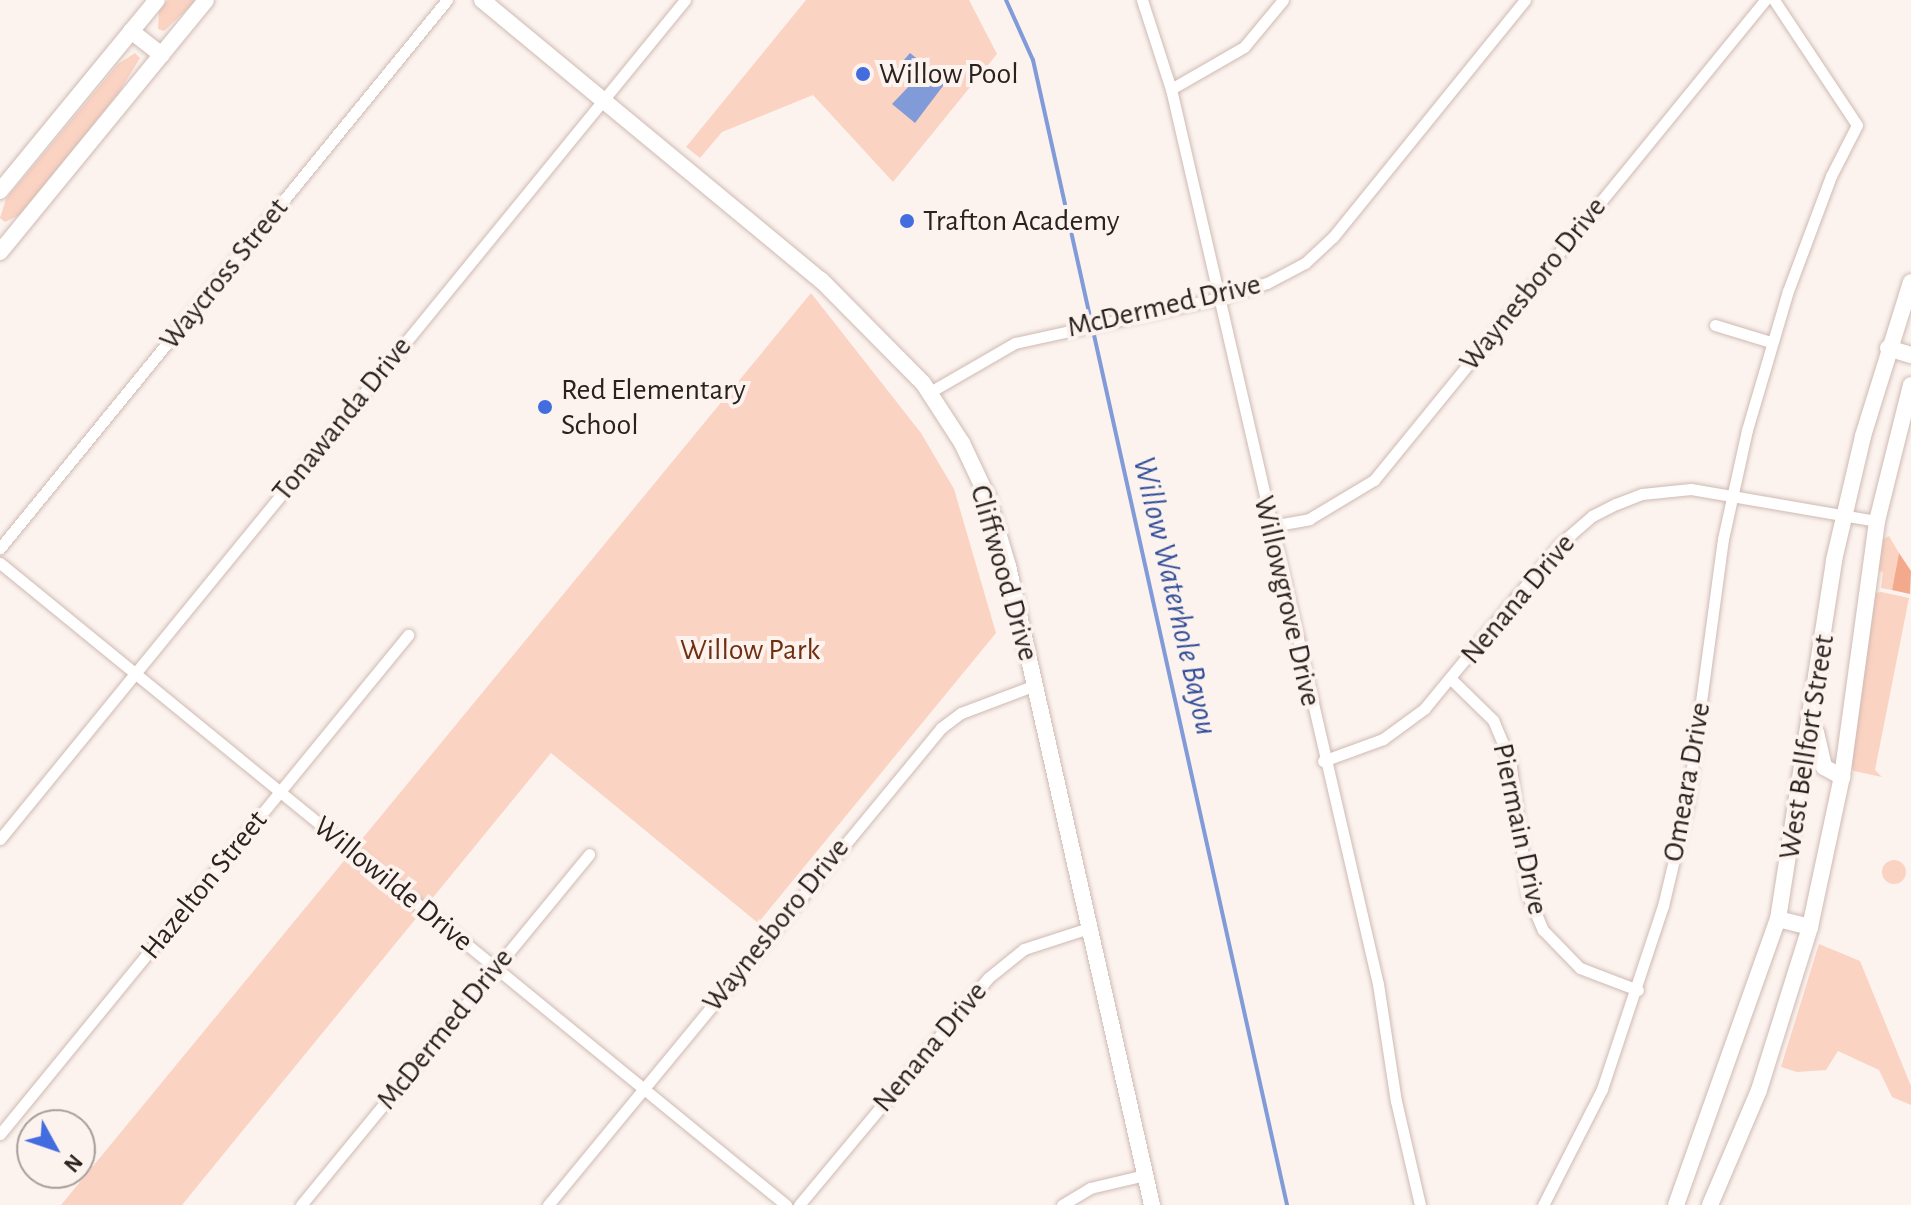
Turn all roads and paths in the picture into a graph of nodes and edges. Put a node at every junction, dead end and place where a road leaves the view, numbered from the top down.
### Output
1 (157, 0) edge
2 (206, 0) edge
3 (447, 0) edge
4 (482, 0) edge
5 (685, 0) edge
6 (1142, 0) edge
7 (1283, 0) edge
8 (1525, 0) edge
9 (1765, 0) edge
10 (1774, 0) edge
11 (131, 31) junction
12 (162, 55) junction
13 (1171, 89) junction
14 (604, 100) junction
15 (0, 191) edge
16 (2, 244) edge
17 (1911, 282) edge
18 (1219, 298) junction
19 (1715, 325) dead end
20 (1771, 342) junction
21 (1888, 348) junction
22 (1911, 355) edge
23 (1911, 385) edge
24 (930, 392) junction
25 (1731, 497) junction
26 (1845, 519) junction
27 (1877, 521) junction
28 (1271, 526) junction
29 (0, 548) edge
30 (0, 563) edge
31 (408, 635) dead end
32 (135, 673) junction
33 (1451, 679) junction
34 (1035, 685) junction
35 (1814, 707) junction
36 (1323, 761) junction
37 (1842, 777) junction
38 (280, 792) junction
39 (0, 839) edge
40 (589, 854) dead end
41 (1778, 919) junction
42 (1810, 927) junction
43 (1089, 928) junction
44 (495, 968) junction
45 (1638, 990) junction
46 (643, 1088) junction
47 (0, 1134) edge
48 (1145, 1175) junction
49 (301, 1205) edge
50 (548, 1205) edge
51 (786, 1205) edge
52 (799, 1205) edge
53 (1062, 1205) edge
54 (1152, 1205) edge
55 (1420, 1205) edge
56 (1543, 1205) edge
57 (1676, 1205) edge
58 (1710, 1205) edge

1 - 11 main road
2 - 12 main road
3 - 29 street, Waycross Street
4 - 14 main road, Cliffwood Drive
5 - 14 street, Tonawanda Drive
6 - 13 street, Willowgrove Drive
7 - 13 street
8 - 18 street, McDermed Drive
9 - 28 street, Waynesboro Drive
10 - 20 street, Omeara Drive
11 - 12 main road
11 - 15 main road
12 - 16 main road
13 - 18 street, Willowgrove Drive
14 - 24 main road, Cliffwood Drive
14 - 32 street, Tonawanda Drive
17 - 21 main road, West Bellfort Street
18 - 24 street, McDermed Drive
18 - 28 street, Willowgrove Drive
19 - 20 street
20 - 25 street, Omeara Drive
21 - 22 main road
21 - 26 main road, West Bellfort Street
23 - 27 main road, West Bellfort Street
24 - 34 main road, Cliffwood Drive
25 - 26 street, Nenana Drive
25 - 33 street, Nenana Drive
25 - 45 street, Omeara Drive
26 - 27 street, Nenana Drive
26 - 35 main road, West Bellfort Street
27 - 37 main road, West Bellfort Street
28 - 36 street, Willowgrove Drive
30 - 32 street, Willowilde Drive
31 - 38 street, Hazelton Street
32 - 38 street, Willowilde Drive
32 - 39 street, Tonawanda Drive
33 - 36 street, Nenana Drive
33 - 45 street, Piermain Drive
34 - 43 main road, Cliffwood Drive
34 - 46 street, Waynesboro Drive
35 - 37 main road
35 - 41 main road, West Bellfort Street
36 - 55 street, Willowgrove Drive
37 - 42 main road, West Bellfort Street
38 - 44 street, Willowilde Drive
38 - 47 street, Hazelton Street
40 - 44 street, McDermed Drive
41 - 42 main road
41 - 57 main road, West Bellfort Street
42 - 58 main road, West Bellfort Street
43 - 48 main road, Cliffwood Drive
43 - 52 street, Nenana Drive
44 - 46 street, Willowilde Drive
44 - 49 street, McDermed Drive
45 - 56 street, Omeara Drive
46 - 50 street, Waynesboro Drive
46 - 51 street, Willowilde Drive
48 - 53 street
48 - 54 main road, Cliffwood Drive

